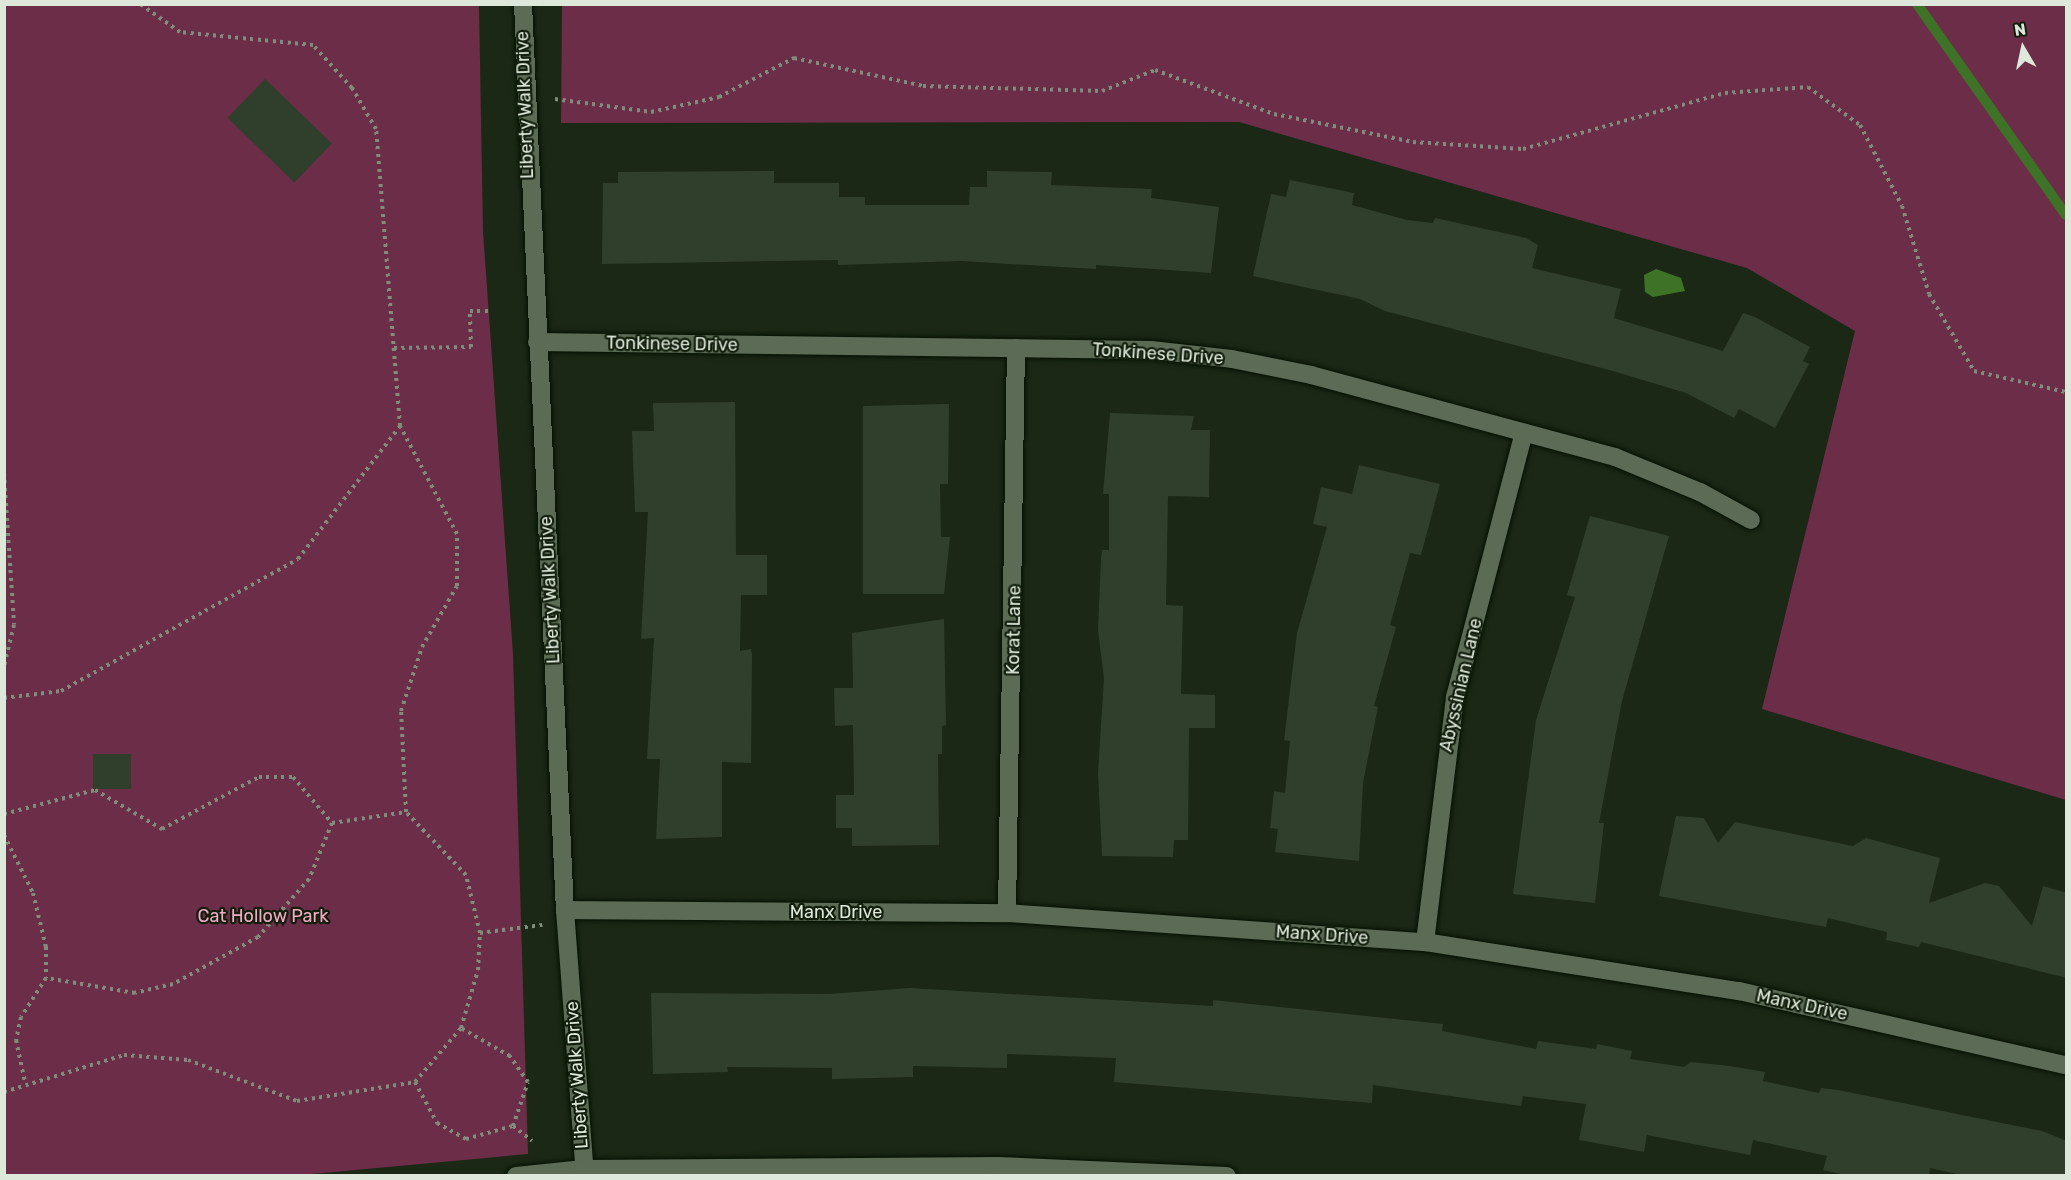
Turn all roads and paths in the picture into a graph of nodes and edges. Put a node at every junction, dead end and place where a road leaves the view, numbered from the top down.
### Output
1 (140, 4) edge
2 (523, 4) edge
3 (555, 99) dead end
4 (491, 311) dead end
5 (537, 342) junction
6 (394, 348) junction
7 (1016, 348) junction
8 (2067, 392) edge
9 (400, 426) junction
10 (1524, 433) junction
11 (4, 473) edge
12 (1751, 520) dead end
13 (4, 666) edge
14 (4, 698) edge
15 (406, 812) junction
16 (4, 814) edge
17 (332, 823) junction
18 (4, 835) edge
19 (565, 910) junction
20 (1007, 913) junction
21 (531, 927) dead end
22 (480, 933) junction
23 (1425, 942) junction
24 (46, 978) junction
25 (461, 1028) junction
26 (2067, 1065) edge
27 (25, 1082) junction
28 (415, 1082) junction
29 (4, 1092) edge
30 (513, 1126) junction
31 (532, 1141) dead end
32 (585, 1172) edge
33 (516, 1176) edge
34 (1227, 1176) edge

1 - 6 path
2 - 5 street, Liberty Walk Drive
3 - 8 path
4 - 6 path
5 - 7 street, Tonkinese Drive
5 - 19 street, Liberty Walk Drive
6 - 9 path
7 - 10 street, Tonkinese Drive
7 - 20 street, Korat Lane
9 - 14 path
9 - 15 path
10 - 12 street, Tonkinese Drive
10 - 23 street, Abyssinian Lane
11 - 13 path
15 - 17 path
15 - 22 path
16 - 17 path
17 - 24 path
18 - 24 path
19 - 20 street, Manx Drive
19 - 32 street, Liberty Walk Drive
20 - 23 street, Manx Drive
21 - 22 path
22 - 25 path
23 - 26 street, Manx Drive
24 - 27 path
25 - 28 path
25 - 30 path
27 - 28 path
27 - 29 path
28 - 30 path
30 - 31 path
32 - 33 street
32 - 34 street

